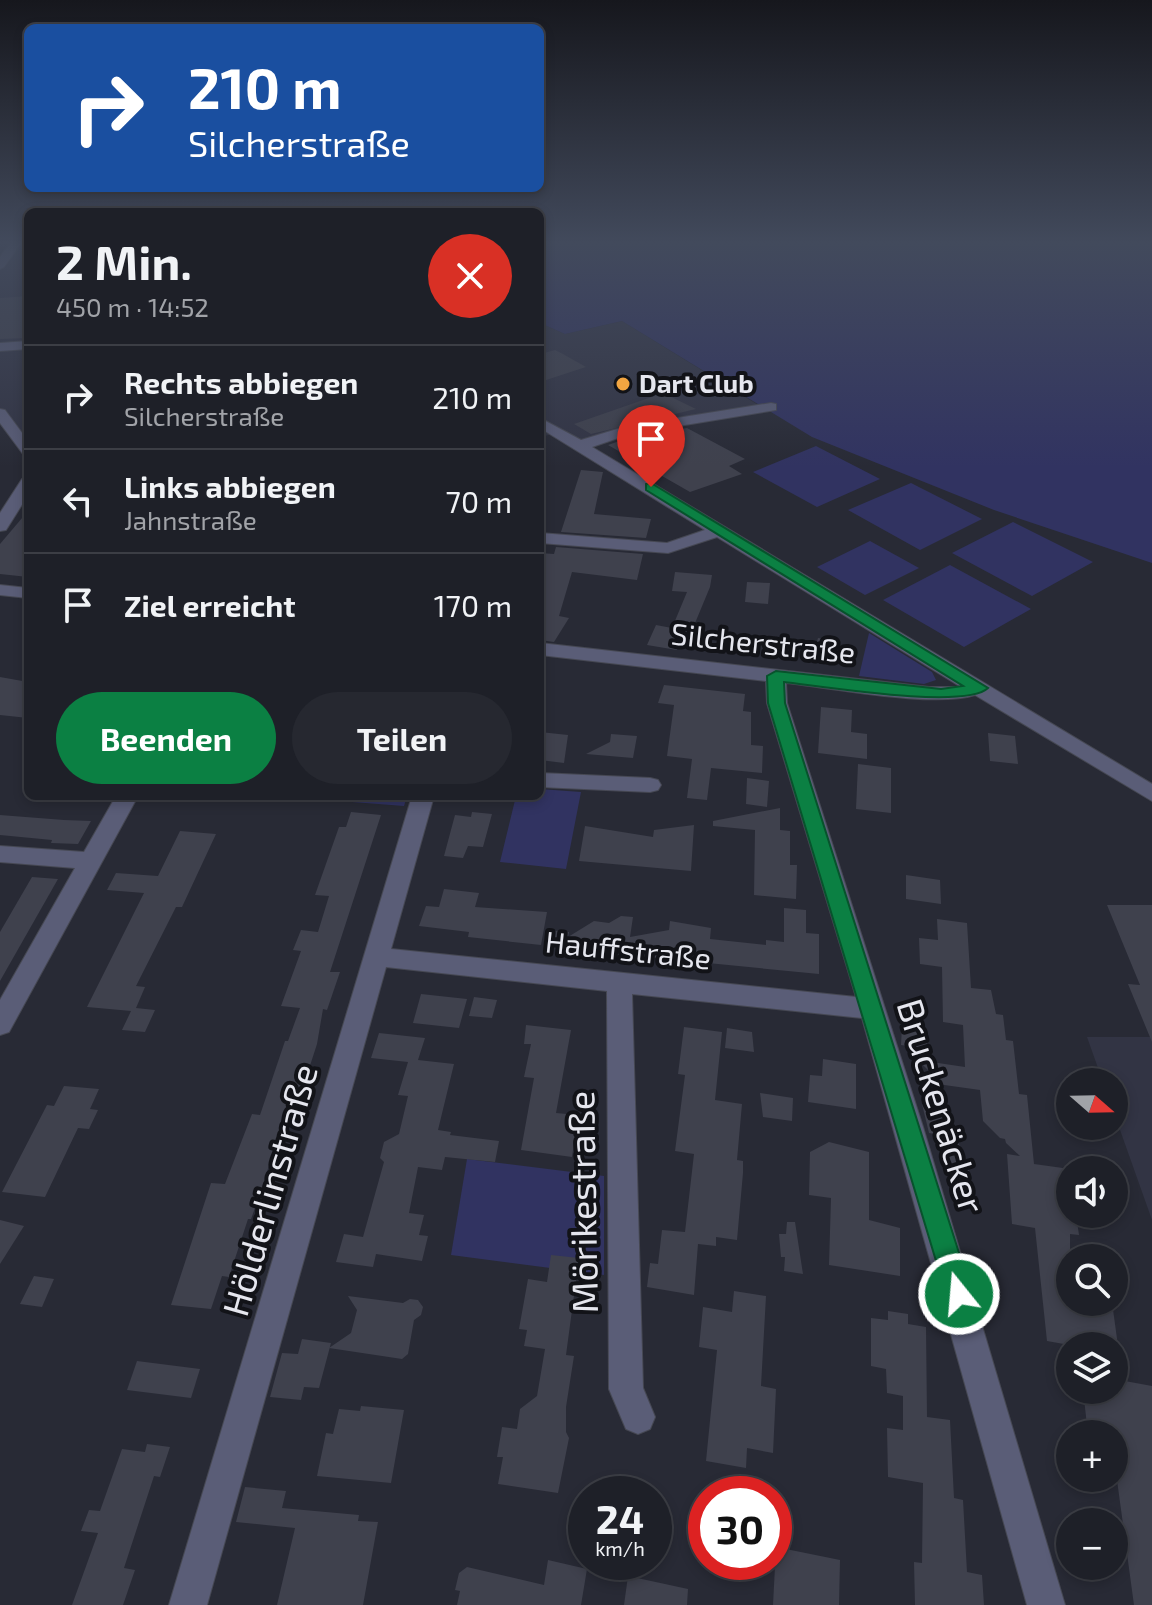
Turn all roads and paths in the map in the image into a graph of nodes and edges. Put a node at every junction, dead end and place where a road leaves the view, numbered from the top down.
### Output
1 (24, 345) edge
2 (0, 347) edge
3 (771, 407) dead end
4 (0, 413) edge
5 (549, 435) edge
6 (582, 445) junction
7 (24, 446) edge
8 (24, 488) edge
9 (0, 526) edge
10 (720, 530) junction
11 (544, 538) edge
12 (0, 590) edge
13 (24, 593) edge
14 (544, 649) edge
15 (776, 676) junction
16 (979, 688) junction
17 (544, 780) edge
18 (650, 785) dead end
19 (1152, 794) edge
20 (125, 800) edge
21 (422, 800) edge
22 (0, 854) edge
23 (90, 861) junction
24 (378, 957) junction
25 (620, 983) junction
26 (872, 1009) junction
27 (0, 1024) edge
28 (638, 1417) dead end
29 (188, 1605) edge
30 (1046, 1605) edge

1 - 2 street
3 - 6 street
4 - 7 street
5 - 6 street
6 - 10 street
8 - 9 street
10 - 11 street
10 - 16 street
12 - 13 street
14 - 15 street, Silcherstraße
15 - 16 street, Silcherstraße
15 - 26 street, Bruckenäcker
16 - 19 street
17 - 18 street
20 - 23 street
21 - 24 street, Hölderlinstraße
22 - 23 street
23 - 27 street
24 - 25 street, Hauffstraße
24 - 29 street, Hölderlinstraße
25 - 26 street, Hauffstraße
25 - 28 street, Mörikestraße
26 - 30 street, Bruckenäcker

